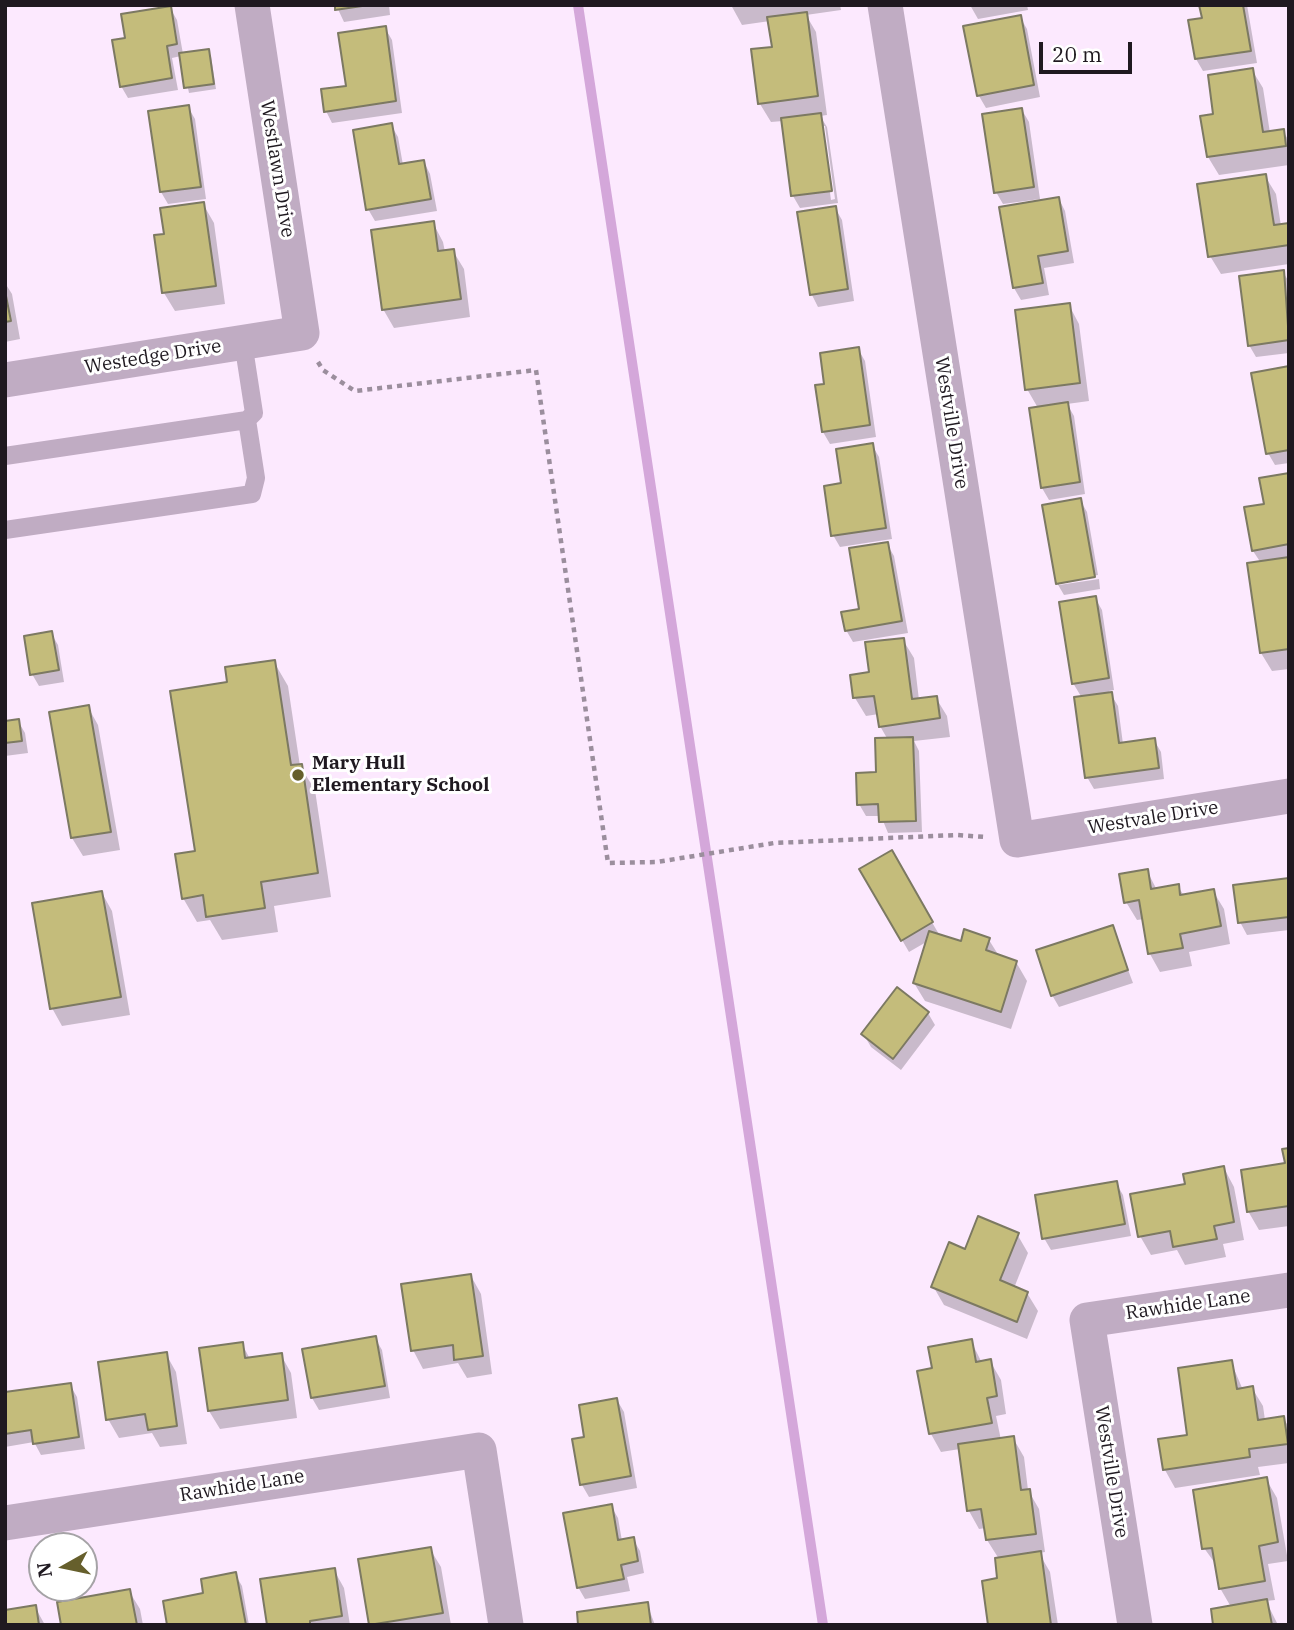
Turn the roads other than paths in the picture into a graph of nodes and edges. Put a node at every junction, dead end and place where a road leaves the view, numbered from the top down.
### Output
1 (252, 5) edge
2 (885, 5) edge
3 (302, 333) joint
4 (243, 342) junction
5 (5, 380) edge
6 (247, 420) junction
7 (5, 456) edge
8 (5, 530) edge
9 (1289, 796) edge
10 (1017, 840) joint
11 (1289, 1290) edge
12 (1087, 1320) joint
13 (5, 1523) edge
14 (506, 1625) edge
15 (1135, 1625) edge

1 - 3 street, Westlawn Drive
2 - 10 street, Westville Drive
3 - 4 street, Westedge Drive
4 - 5 street, Westedge Drive
4 - 6 lane
6 - 7 lane
6 - 8 lane
9 - 10 street, Westvale Drive
11 - 12 street, Rawhide Lane
12 - 15 street, Westville Drive
13 - 14 street, Rawhide Lane

